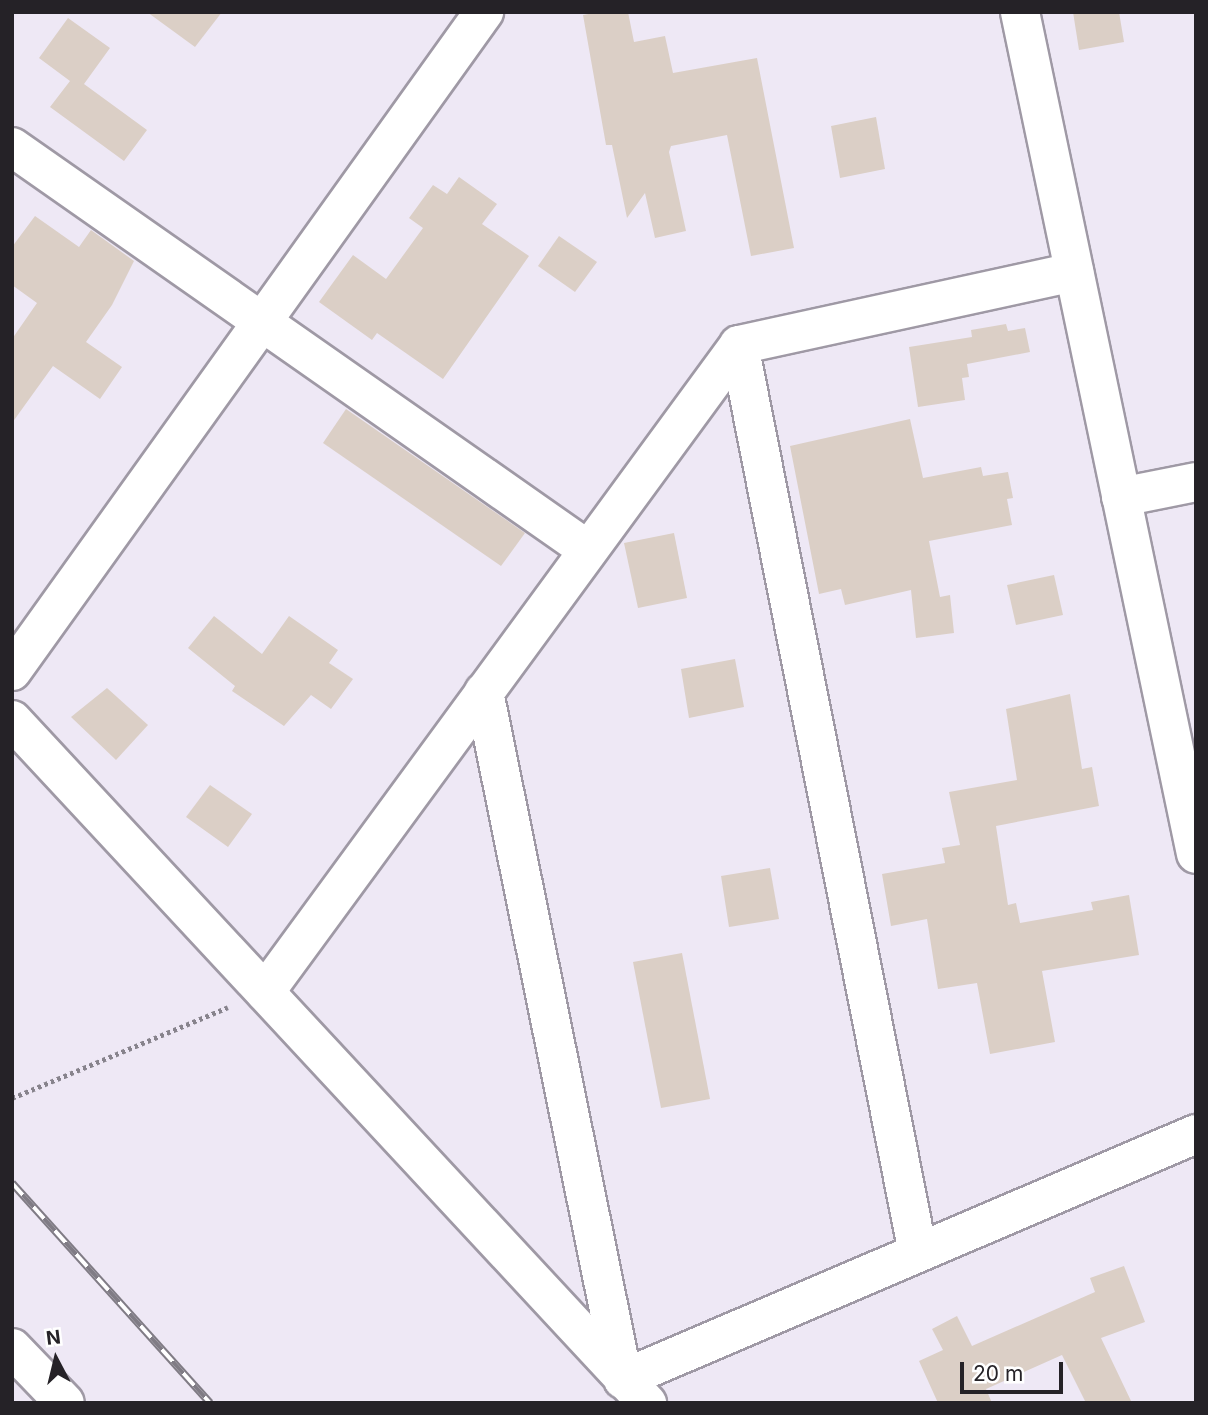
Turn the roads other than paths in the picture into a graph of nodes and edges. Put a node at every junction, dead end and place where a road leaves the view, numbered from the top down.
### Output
1 (484, 12) edge
2 (1020, 12) edge
3 (12, 147) edge
4 (1074, 272) junction
5 (262, 322) junction
6 (739, 345) junction
7 (1196, 482) edge
8 (1121, 497) junction
9 (588, 550) junction
10 (12, 671) edge
11 (484, 692) junction
12 (12, 720) edge
13 (1196, 855) edge
14 (265, 992) junction
15 (1196, 1134) edge
16 (918, 1253) junction
17 (12, 1348) edge
18 (635, 1391) edge
19 (65, 1403) edge

1 - 5 street
2 - 4 street
3 - 5 street
4 - 6 street
4 - 8 street
5 - 9 street
5 - 10 street
6 - 9 street
6 - 16 street
7 - 8 street
8 - 13 street
9 - 11 street
11 - 14 street
11 - 18 street
12 - 14 street
14 - 18 street
15 - 16 street
16 - 18 street
17 - 19 street

